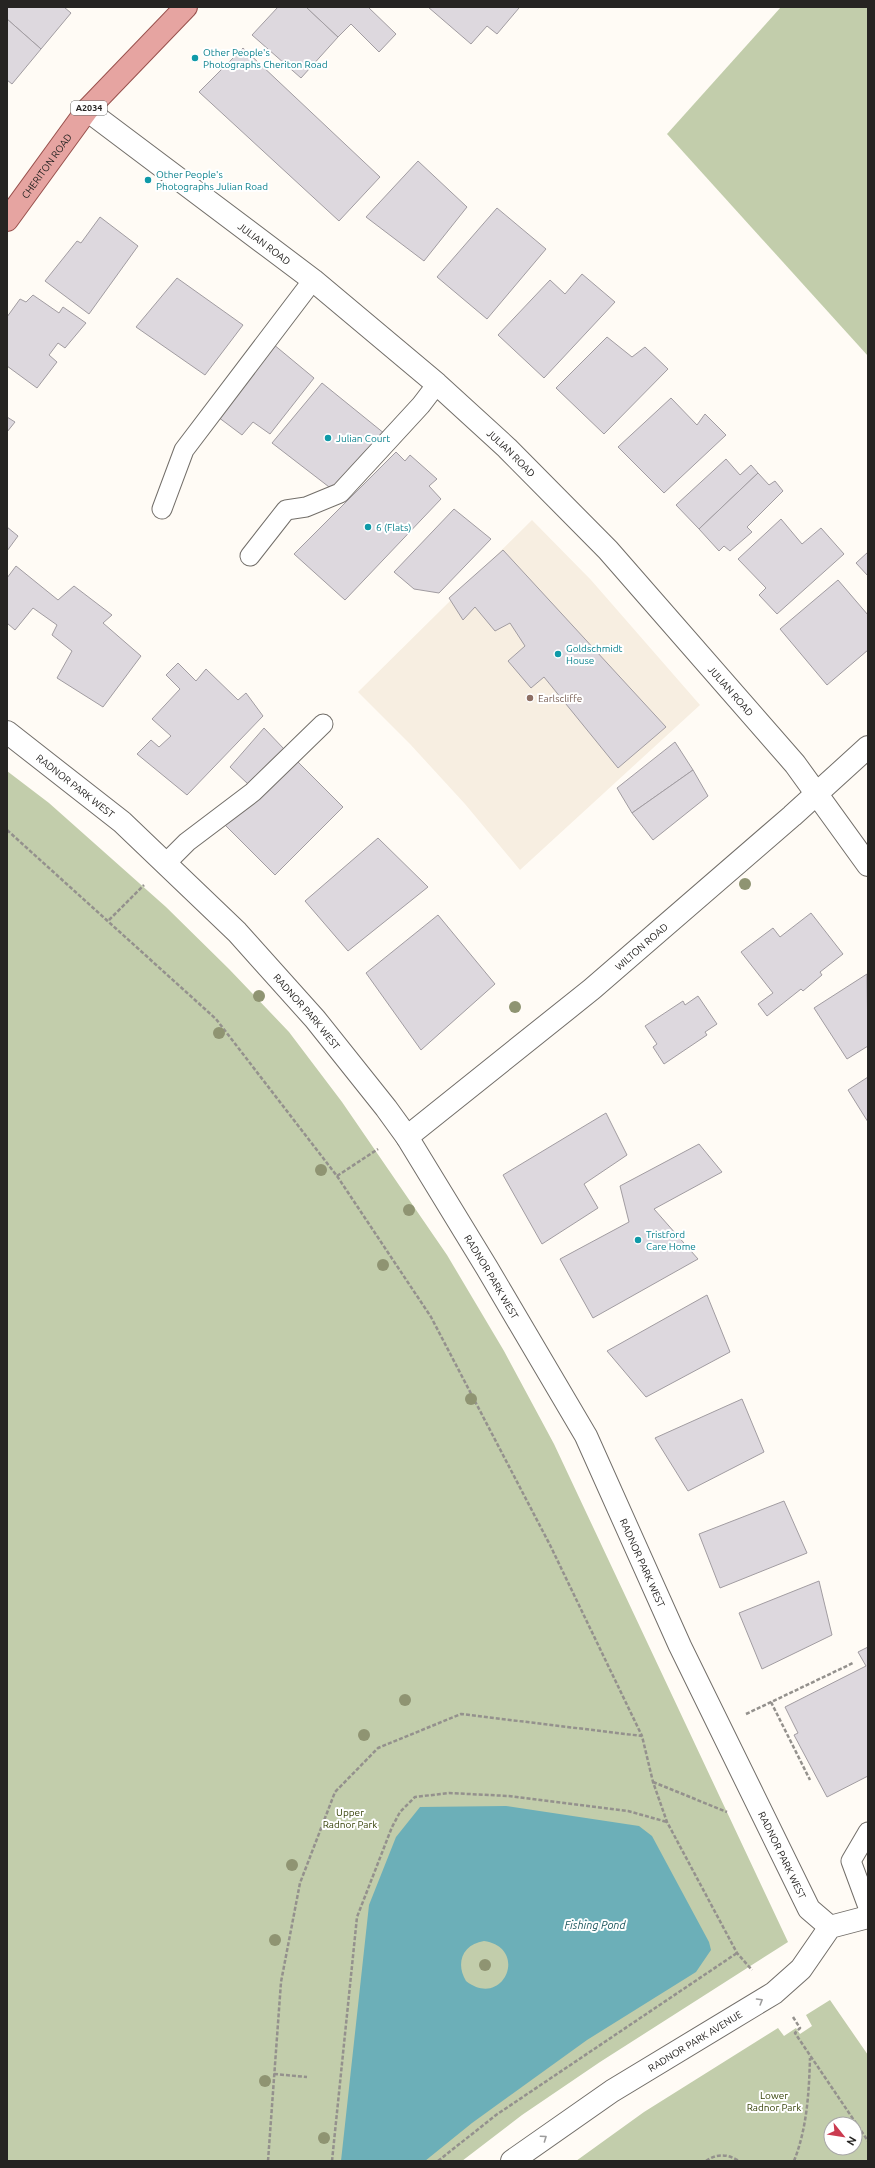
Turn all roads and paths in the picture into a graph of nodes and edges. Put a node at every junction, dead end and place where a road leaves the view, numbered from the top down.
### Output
1 (186, 7) edge
2 (87, 110) junction
3 (7, 220) edge
4 (313, 280) junction
5 (437, 384) junction
6 (162, 509) dead end
7 (250, 556) dead end
8 (323, 724) dead end
9 (7, 732) edge
10 (868, 747) edge
11 (817, 794) junction
12 (7, 830) edge
13 (166, 863) junction
14 (868, 865) edge
15 (149, 880) dead end
16 (109, 920) junction
17 (407, 1137) junction
18 (382, 1147) dead end
19 (337, 1176) junction
20 (853, 1663) dead end
21 (771, 1702) junction
22 (744, 1715) dead end
23 (642, 1736) junction
24 (810, 1780) dead end
25 (652, 1782) junction
26 (731, 1814) dead end
27 (667, 1822) junction
28 (868, 1832) edge
29 (868, 1907) edge
30 (868, 1917) edge
31 (830, 1927) junction
32 (737, 1953) junction
33 (774, 1993) junction
34 (810, 2058) junction
35 (274, 2074) junction
36 (307, 2077) dead end
37 (868, 2141) edge
38 (268, 2161) edge
39 (332, 2161) edge
40 (438, 2161) edge
41 (512, 2161) edge
42 (706, 2161) edge
43 (739, 2161) edge
44 (794, 2161) edge

1 - 2 main road, CHERITON ROAD / A2034
2 - 3 main road, CHERITON ROAD / A2034
2 - 4 street, JULIAN ROAD
4 - 5 street, JULIAN ROAD
4 - 6 lane
5 - 7 lane
5 - 11 street, JULIAN ROAD
8 - 13 lane
9 - 13 street, RADNOR PARK WEST
10 - 11 street, WILTON ROAD
11 - 14 street, JULIAN ROAD
11 - 17 street, WILTON ROAD
12 - 16 path
13 - 17 street, RADNOR PARK WEST
15 - 16 path
16 - 19 path
17 - 31 street, RADNOR PARK WEST
18 - 19 path
19 - 23 path
20 - 21 path
21 - 22 path
21 - 24 path
23 - 25 path
23 - 35 path
25 - 26 path
25 - 27 path
27 - 32 path
27 - 39 path
28 - 29 lane
30 - 31 street
31 - 33 street, RADNOR PARK AVENUE
32 - 33 path
32 - 40 path
33 - 34 path
41 -> 33 street, RADNOR PARK AVENUE
34 - 37 path
34 - 44 path
35 - 36 path
35 - 38 path
42 - 43 path

